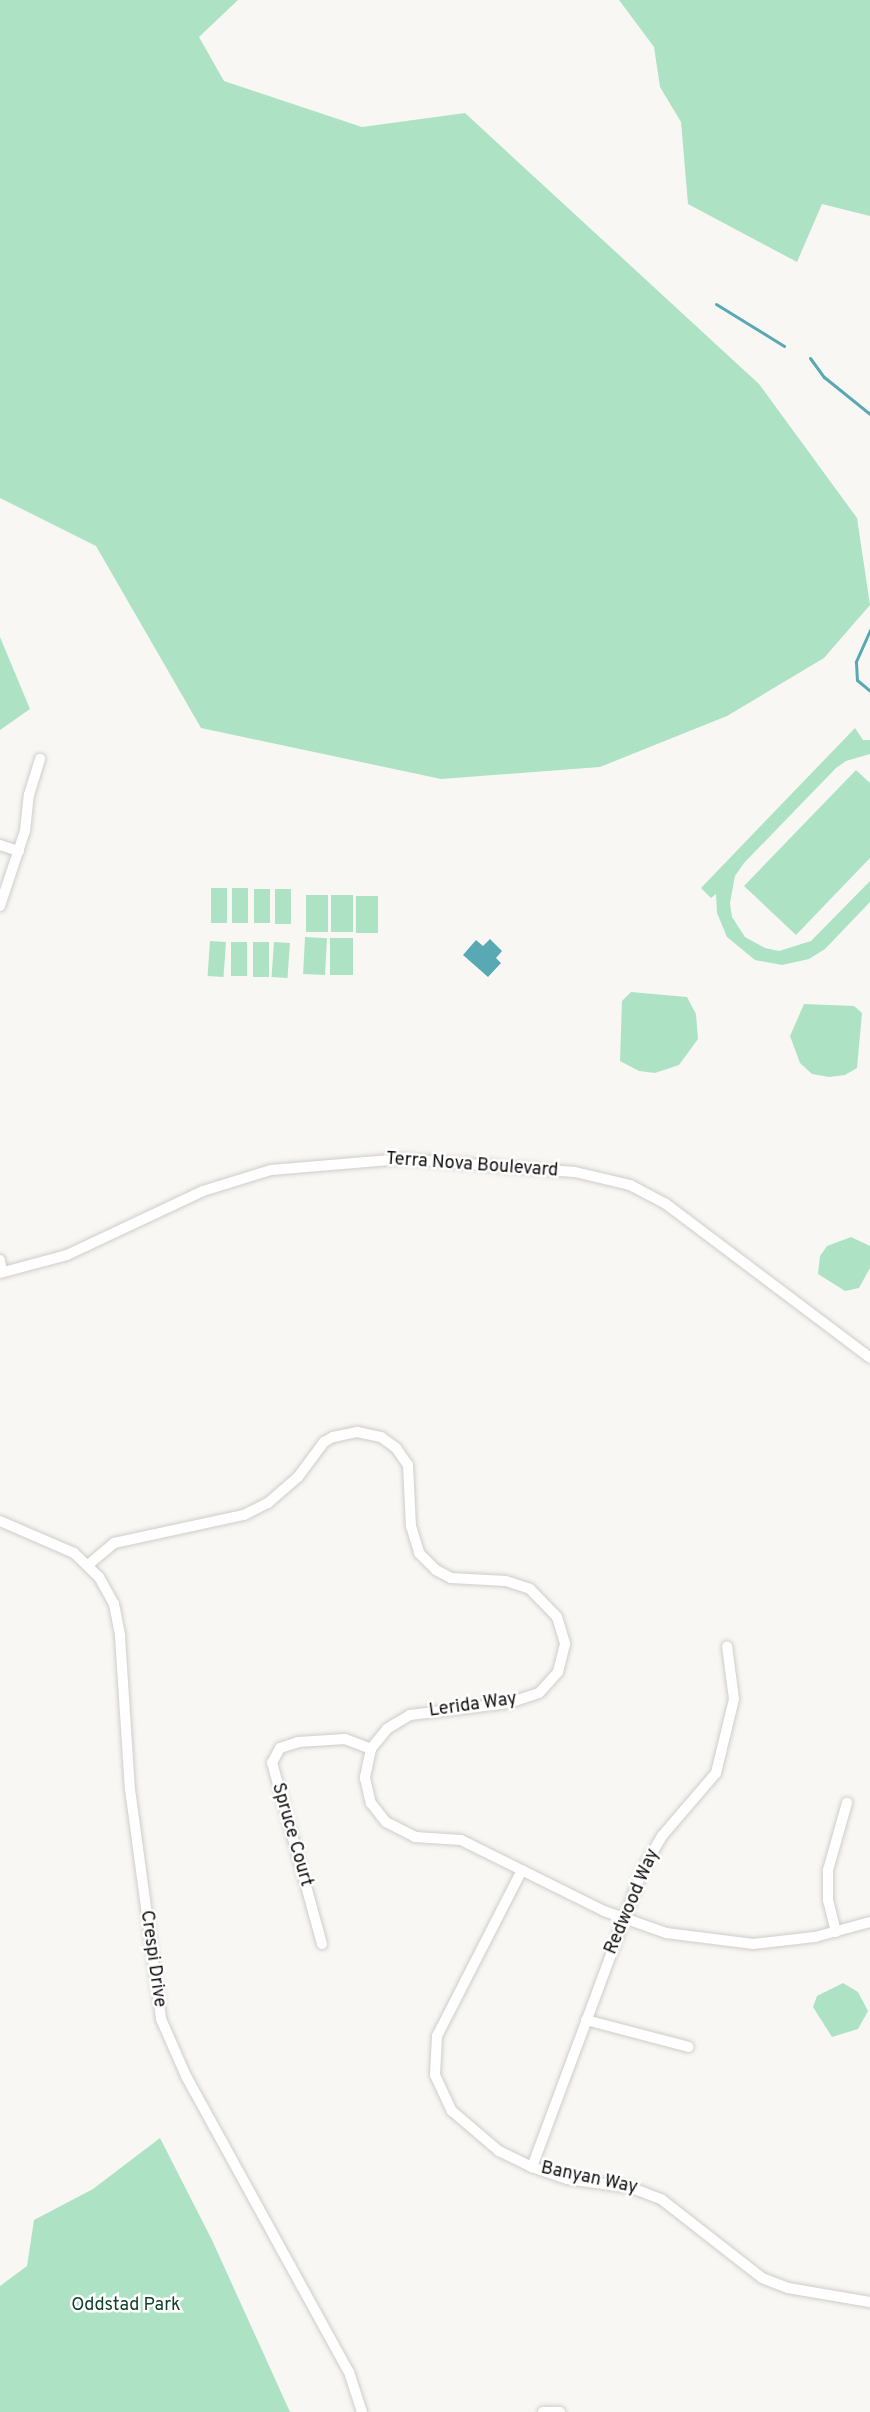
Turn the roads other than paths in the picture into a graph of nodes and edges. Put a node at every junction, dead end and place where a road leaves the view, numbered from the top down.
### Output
1 (40, 759) dead end
2 (0, 845) edge
3 (19, 851) junction
4 (0, 906) edge
5 (0, 1260) edge
6 (1, 1272) edge
7 (870, 1358) edge
8 (0, 1521) edge
9 (88, 1565) junction
10 (727, 1646) dead end
11 (371, 1749) junction
12 (847, 1803) dead end
13 (522, 1870) junction
14 (624, 1919) junction
15 (870, 1922) edge
16 (836, 1932) junction
17 (322, 1944) dead end
18 (586, 2020) junction
19 (689, 2047) dead end
20 (532, 2167) junction
21 (870, 2302) edge
22 (362, 2412) edge
23 (543, 2412) edge
24 (560, 2412) edge

1 - 3 street
2 - 3 street
3 - 4 street
5 - 6 street
6 - 7 street, Terra Nova Boulevard
8 - 9 street, Crespi Drive
9 - 11 street, Lerida Way
9 - 22 street, Crespi Drive
10 - 14 street, Redwood Way
11 - 13 street
11 - 17 street, Spruce Court
12 - 16 street
13 - 14 street
13 - 20 street, Banyan Way
14 - 16 street
14 - 18 street, Redwood Way
15 - 16 street
18 - 19 street
18 - 20 street, Redwood Way
20 - 21 street, Banyan Way
23 - 24 street

